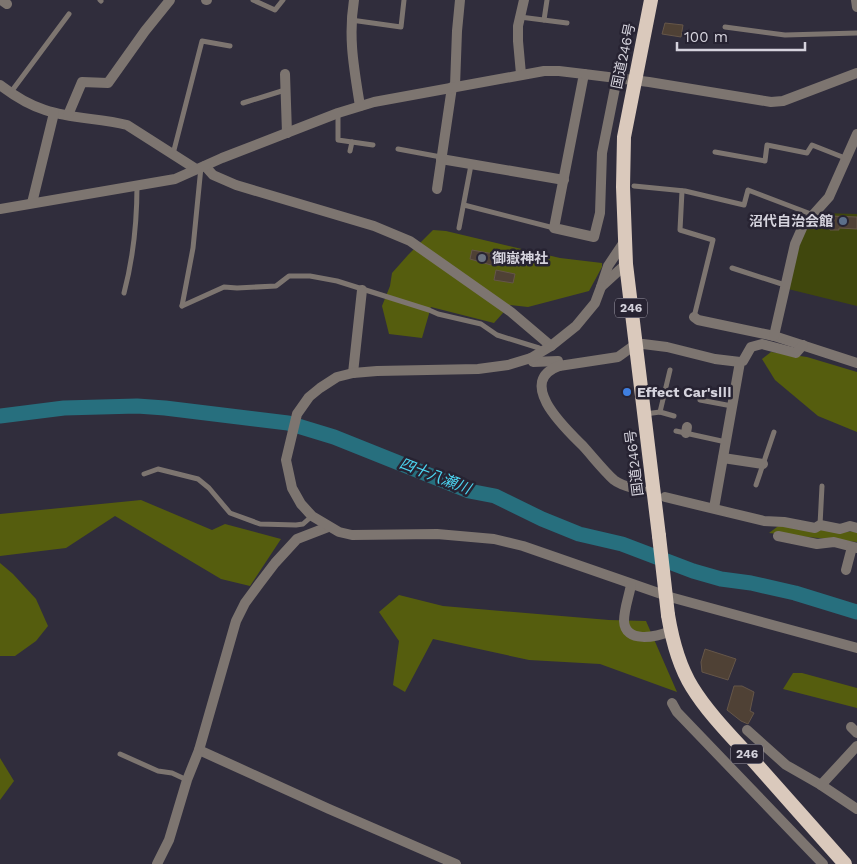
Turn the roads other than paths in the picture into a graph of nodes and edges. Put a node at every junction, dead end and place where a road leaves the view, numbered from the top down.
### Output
1 (170, 0) edge
2 (253, 0) edge
3 (282, 0) edge
4 (354, 0) edge
5 (404, 0) edge
6 (460, 0) edge
7 (524, 0) edge
8 (547, 0) edge
9 (651, 0) edge
10 (856, 0) edge
11 (857, 7) edge
12 (69, 14) dead end
13 (520, 17) junction
14 (351, 20) junction
15 (544, 20) junction
16 (567, 23) dead end
17 (725, 27) dead end
18 (857, 33) edge
19 (230, 46) dead end
20 (285, 74) dead end
21 (521, 74) junction
22 (584, 74) junction
23 (857, 74) edge
24 (617, 78) junction
25 (635, 80) junction
26 (0, 85) edge
27 (454, 87) junction
28 (285, 90) junction
29 (10, 93) junction
30 (243, 104) dead end
31 (360, 106) junction
32 (54, 113) junction
33 (338, 113) junction
34 (68, 116) junction
35 (287, 133) junction
36 (857, 134) edge
37 (352, 142) junction
38 (373, 145) dead end
39 (398, 149) dead end
40 (350, 151) dead end
41 (715, 152) dead end
42 (173, 155) junction
43 (441, 158) junction
44 (846, 158) junction
45 (471, 165) junction
46 (201, 168) junction
47 (564, 180) junction
48 (137, 185) junction
49 (634, 186) dead end
50 (437, 189) dead end
51 (682, 191) junction
52 (32, 203) junction
53 (464, 205) junction
54 (0, 209) edge
55 (811, 214) junction
56 (459, 228) dead end
57 (554, 228) junction
58 (624, 242) junction
59 (626, 264) junction
60 (732, 268) dead end
61 (785, 285) junction
62 (601, 287) junction
63 (362, 290) junction
64 (124, 293) dead end
65 (694, 317) joint
66 (774, 336) junction
67 (636, 344) junction
68 (803, 345) junction
69 (548, 349) junction
70 (531, 358) junction
71 (740, 362) junction
72 (857, 363) edge
73 (560, 366) junction
74 (670, 370) dead end
75 (353, 373) junction
76 (700, 400) dead end
77 (732, 406) junction
78 (660, 412) junction
79 (644, 415) junction
80 (674, 416) dead end
81 (683, 430) dead end
82 (774, 432) dead end
83 (772, 439) junction
84 (779, 440) dead end
85 (726, 442) junction
86 (723, 458) junction
87 (764, 464) junction
88 (144, 474) dead end
89 (756, 484) dead end
90 (822, 486) dead end
91 (643, 491) dead end
92 (665, 497) dead end
93 (714, 508) junction
94 (312, 516) junction
95 (820, 525) junction
96 (328, 527) junction
97 (857, 528) edge
98 (778, 536) dead end
99 (855, 547) edge
100 (846, 570) dead end
101 (631, 585) junction
102 (671, 631) junction
103 (857, 648) edge
104 (672, 703) dead end
105 (747, 730) dead end
106 (857, 746) edge
107 (199, 750) junction
108 (120, 754) dead end
109 (187, 780) junction
110 (821, 785) junction
111 (857, 810) edge
112 (157, 864) edge
113 (456, 864) edge
114 (823, 864) edge
115 (845, 864) edge

1 - 34 street
2 - 3 lane
4 - 14 street
5 - 14 lane
6 - 27 street
7 - 13 street
8 - 15 lane
9 - 25 highway, 国道246号 / 246
10 - 11 street
12 - 29 lane
13 - 15 lane
13 - 21 street
14 - 31 street
15 - 16 lane
17 - 18 lane
19 - 42 lane
20 - 28 street
21 - 22 street
21 - 27 street
22 - 24 street
22 - 47 street
23 - 25 street
24 - 25 street
24 - 57 street
25 - 58 highway, 国道246号 / 246
26 - 29 street
27 - 31 street
27 - 43 street
28 - 30 lane
28 - 35 street
29 - 32 street
31 - 33 street
32 - 34 street
32 - 52 street
33 - 35 street
33 - 37 lane
34 - 42 street
35 - 46 street
36 - 44 street
37 - 38 lane
37 - 40 lane
39 - 43 lane
41 - 44 lane
42 - 46 street
43 - 45 street
43 - 50 street
44 - 55 street
45 - 47 street
45 - 53 lane
46 - 48 street
46 - 63 lane
46 - 69 street
47 - 57 street
48 - 52 street
48 - 64 lane
49 - 51 lane
51 - 55 lane
51 - 65 lane
52 - 54 street
53 - 56 lane
53 - 57 lane
55 - 61 street
58 - 59 highway, 国道246号 / 246
58 - 62 street
59 - 62 street
59 - 67 highway, 国道246号 / 246
60 - 61 lane
61 - 66 street
62 - 69 street
63 - 69 lane
63 - 75 street
65 - 66 street
66 - 68 street
67 - 71 street
67 - 73 street
67 - 79 highway, 国道246号 / 246
68 - 71 street
68 - 72 street
69 - 70 street
70 - 73 street
70 - 75 street
71 - 77 street
73 - 91 street
74 - 78 lane
75 - 94 street
76 - 77 lane
77 - 85 street
78 - 79 lane
78 - 80 lane
79 - 102 highway, 国道246号 / 246, bridge
81 - 85 lane
82 - 83 lane
83 - 84 lane
83 - 87 lane
85 - 86 street
86 - 87 street
86 - 93 street
87 - 89 lane
88 - 94 lane
90 - 95 lane
92 - 93 street
93 - 95 street
94 - 96 street
95 - 97 street
96 - 101 street
96 - 107 street
98 - 99 street
99 - 100 street
101 - 102 street
101 - 103 street
102 - 115 highway, 国道246号 / 246
104 - 114 street
105 - 110 street
106 - 110 street
107 - 109 street
107 - 113 street
108 - 109 lane
109 - 112 street
110 - 111 street

